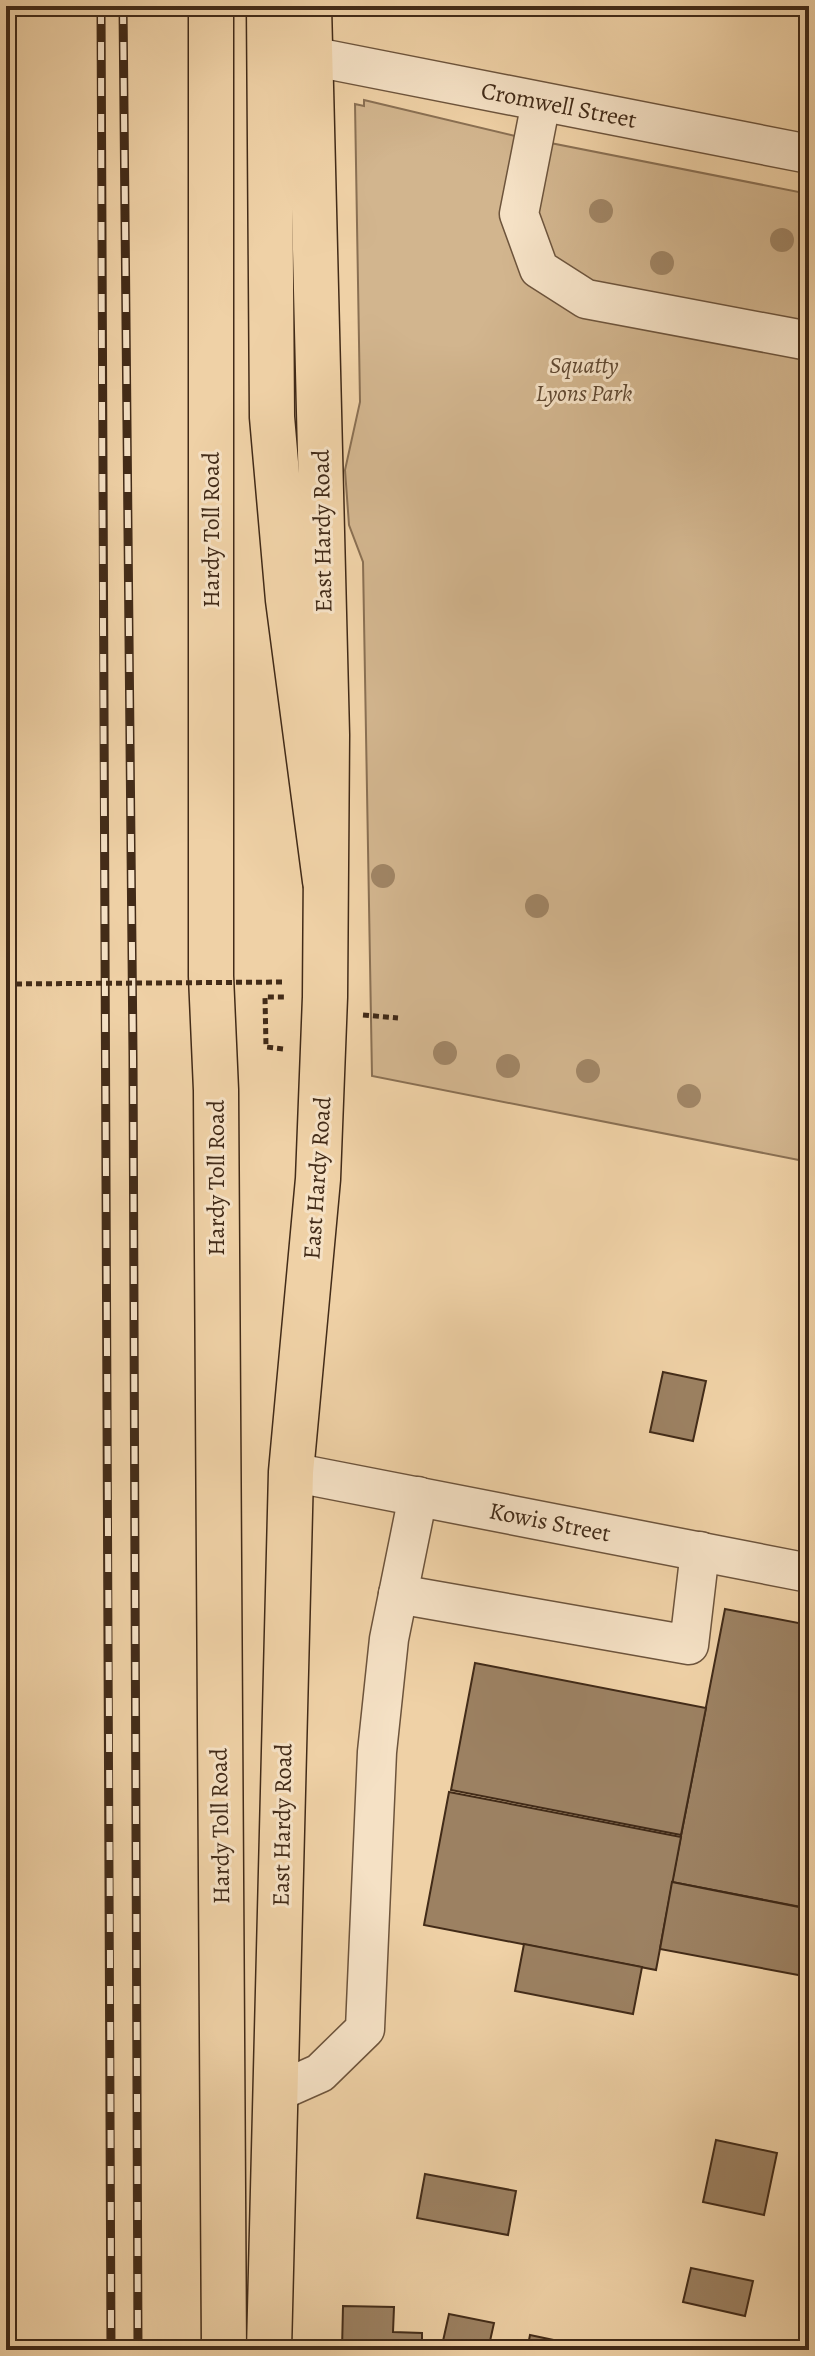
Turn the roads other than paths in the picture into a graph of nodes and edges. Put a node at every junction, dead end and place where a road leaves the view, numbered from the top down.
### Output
1 (211, 6) edge
2 (269, 6) edge
3 (309, 6) edge
4 (310, 56) junction
5 (541, 102) junction
6 (809, 154) edge
7 (809, 341) edge
8 (325, 881) junction
9 (291, 1472) junction
10 (418, 1496) junction
11 (700, 1551) junction
12 (809, 1573) edge
13 (398, 1594) junction
14 (275, 2093) junction
15 (224, 2350) edge
16 (269, 2350) edge

1 - 15 main road, Hardy Toll Road
2 - 8 main road
3 - 4 main road, East Hardy Road
4 - 5 street, Cromwell Street
4 - 8 main road, East Hardy Road
5 - 6 street, Cromwell Street
5 - 7 street
8 - 9 main road, East Hardy Road
9 - 10 street, Kowis Street
9 - 14 main road, East Hardy Road
10 - 11 street, Kowis Street
10 - 13 street
11 - 12 street, Kowis Street
11 - 13 street
13 - 14 street
14 - 16 main road, East Hardy Road

